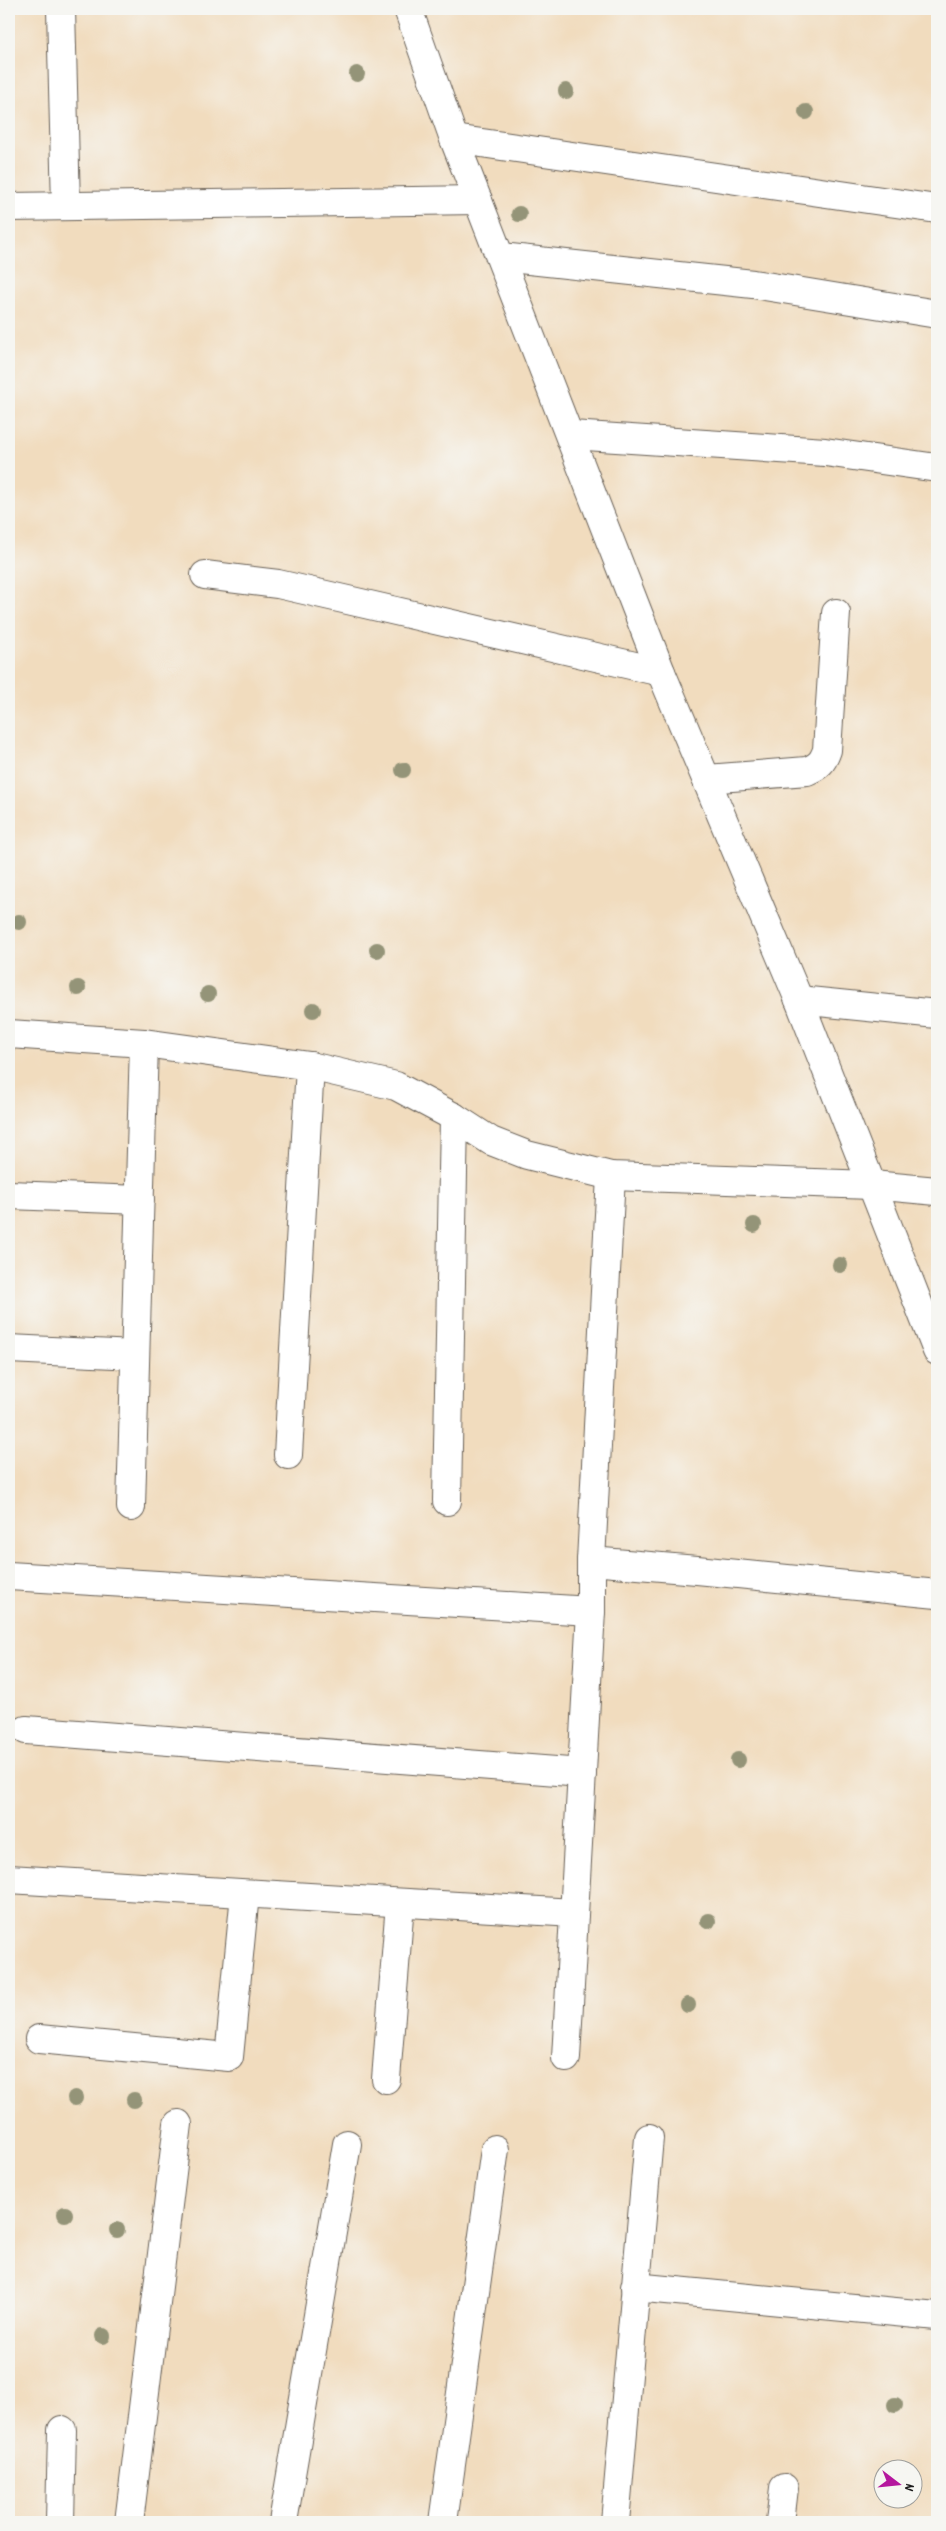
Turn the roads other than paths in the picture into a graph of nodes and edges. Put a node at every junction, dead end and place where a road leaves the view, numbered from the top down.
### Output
1 (61, 9) edge
2 (408, 9) edge
3 (454, 139) junction
4 (478, 200) junction
5 (9, 206) edge
6 (66, 206) junction
7 (937, 209) edge
8 (501, 257) junction
9 (937, 314) edge
10 (571, 436) junction
11 (937, 468) edge
12 (205, 575) dead end
13 (836, 612) dead end
14 (662, 672) junction
15 (707, 779) junction
16 (799, 1000) junction
17 (937, 1014) edge
18 (9, 1034) edge
19 (144, 1043) junction
20 (310, 1066) junction
21 (454, 1117) junction
22 (611, 1176) junction
23 (872, 1185) junction
24 (937, 1191) edge
25 (9, 1194) edge
26 (140, 1200) junction
27 (932, 1324) edge
28 (9, 1349) edge
29 (937, 1351) edge
30 (135, 1355) junction
31 (288, 1455) dead end
32 (447, 1501) dead end
33 (131, 1507) dead end
34 (591, 1562) junction
35 (9, 1576) edge
36 (937, 1594) edge
37 (591, 1611) junction
38 (26, 1730) dead end
39 (582, 1773) junction
40 (9, 1879) edge
41 (245, 1894) junction
42 (400, 1903) junction
43 (574, 1913) junction
44 (39, 2039) dead end
45 (566, 2058) dead end
46 (386, 2078) dead end
47 (178, 2124) dead end
48 (649, 2138) dead end
49 (347, 2144) dead end
50 (495, 2149) dead end
51 (635, 2287) junction
52 (937, 2316) edge
53 (62, 2430) dead end
54 (784, 2488) dead end
55 (60, 2522) edge
56 (129, 2522) edge
57 (283, 2522) edge
58 (443, 2522) edge
59 (615, 2522) edge
60 (780, 2522) edge

1 - 6 street
2 - 3 street
3 - 4 street
3 - 7 street
4 - 6 street
4 - 8 street
5 - 6 street
8 - 9 street
8 - 10 street
10 - 11 street
10 - 14 street
12 - 14 street
13 - 15 street
14 - 15 street
15 - 16 street
16 - 17 street
16 - 23 street
18 - 19 street
19 - 20 street
19 - 26 street
20 - 21 street
20 - 31 street
21 - 22 street
21 - 32 street
22 - 23 street
22 - 34 street
23 - 24 street
23 - 27 street
25 - 26 street
26 - 30 street
27 - 29 street
28 - 30 street
30 - 33 street
34 - 36 street
34 - 37 street
35 - 37 street
37 - 39 street
38 - 39 street
39 - 43 street
40 - 41 street
41 - 42 street
41 - 44 street
42 - 43 street
42 - 46 street
43 - 45 street
47 - 56 street
48 - 51 street
49 - 57 street
50 - 58 street
51 - 52 street
51 - 59 street
53 - 55 street
54 - 60 street

